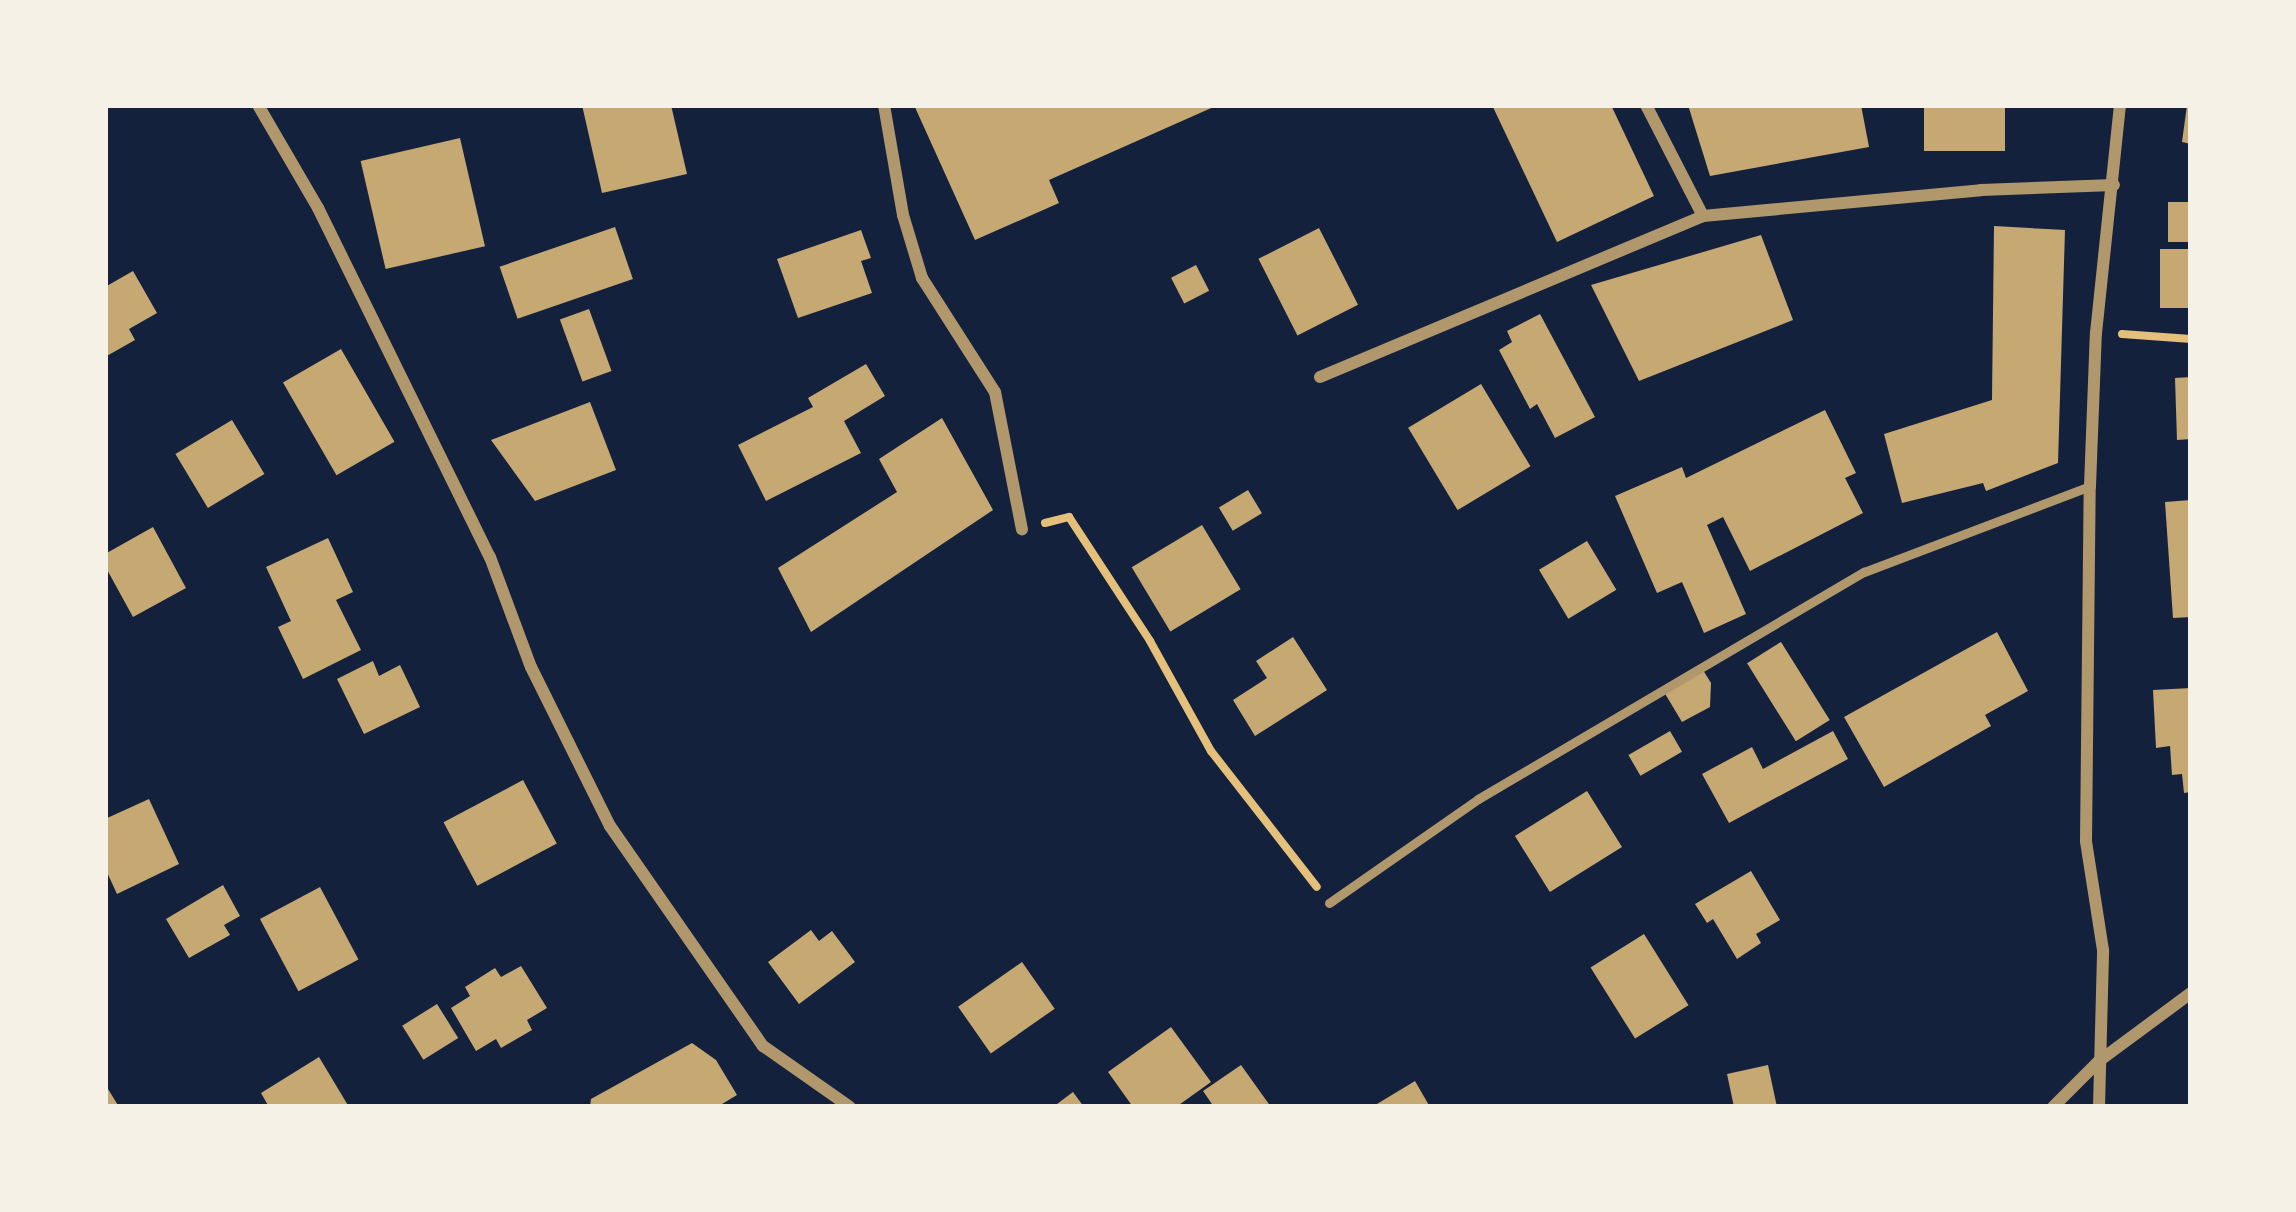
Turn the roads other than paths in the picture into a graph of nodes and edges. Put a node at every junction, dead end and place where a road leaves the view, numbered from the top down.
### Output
1 (258, 105) edge
2 (884, 105) edge
3 (1646, 105) edge
4 (2120, 105) edge
5 (2114, 185) junction
6 (1703, 216) junction
7 (1320, 377) dead end
8 (2090, 486) junction
9 (1022, 529) road end
10 (1329, 903) road end
11 (2191, 993) edge
12 (2099, 1061) junction
13 (850, 1107) edge
14 (2053, 1107) edge
15 (2099, 1107) edge

1 - 13 street
2 - 9 street
3 - 6 street
4 - 5 street
5 - 6 street
5 - 8 street
6 - 7 street
8 - 10 lane
8 - 12 street
11 - 12 street
12 - 14 street
12 - 15 street

